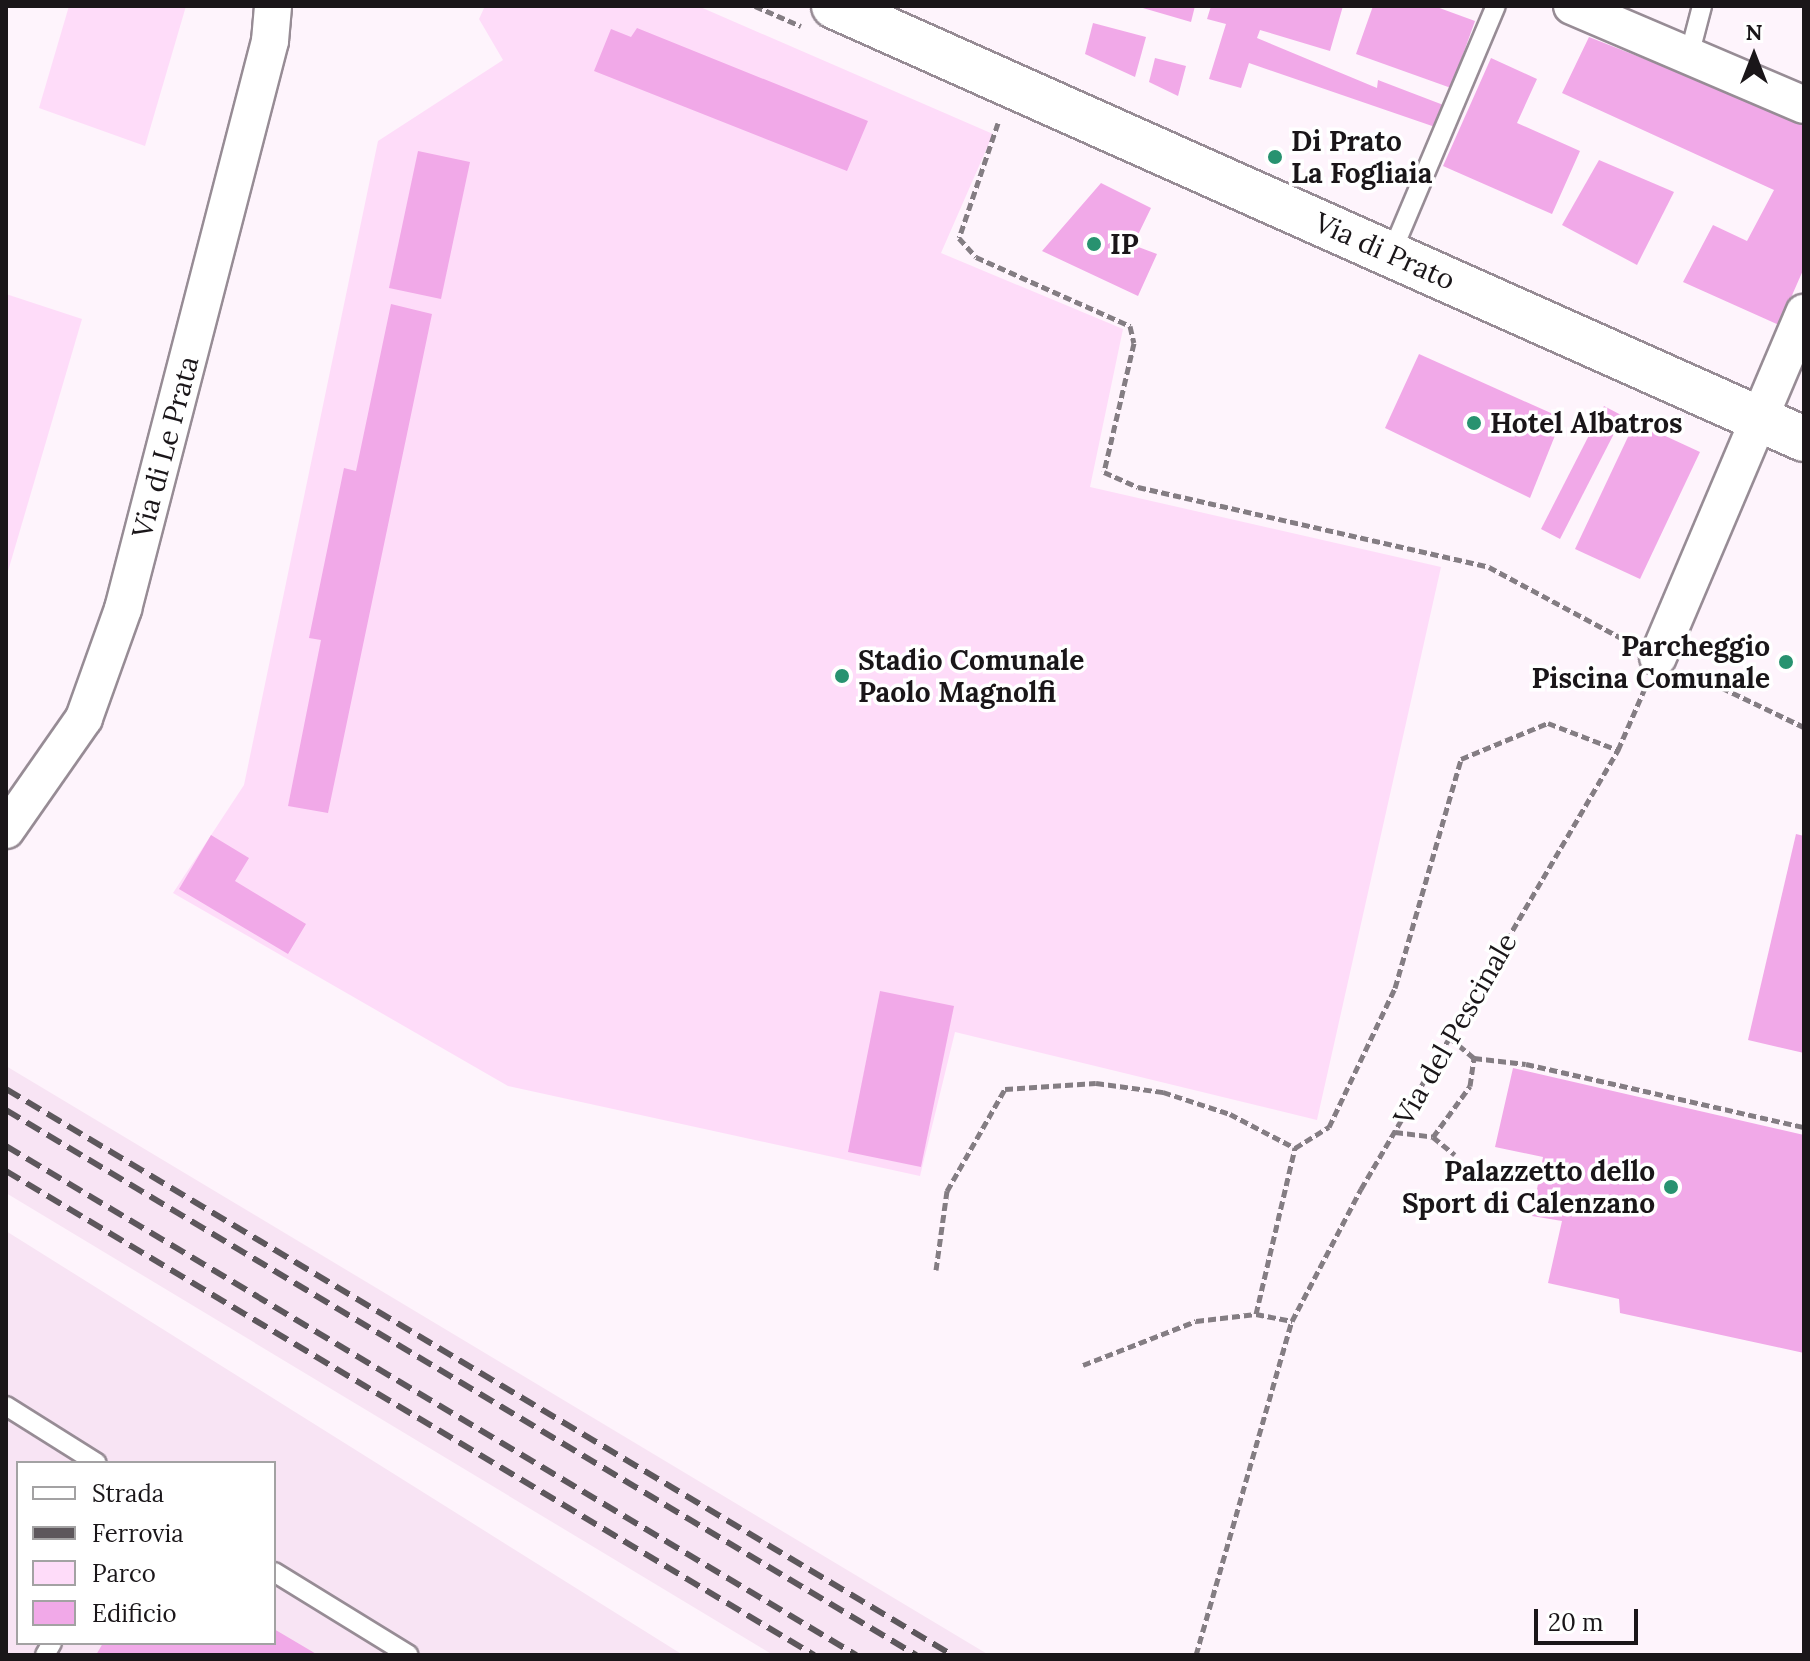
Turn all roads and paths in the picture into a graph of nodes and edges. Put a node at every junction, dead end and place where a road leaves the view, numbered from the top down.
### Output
1 (287, 6) edge
2 (755, 6) edge
3 (1496, 6) edge
4 (1572, 6) edge
5 (1702, 6) edge
6 (822, 18) edge
7 (271, 23) edge
8 (1689, 56) junction
9 (1804, 105) edge
10 (994, 114) dead end
11 (1391, 254) junction
12 (1804, 313) edge
13 (1760, 419) junction
14 (1804, 439) edge
15 (1658, 657) junction
16 (1804, 727) edge
17 (1618, 750) junction
18 (6, 830) edge
19 (1450, 1038) junction
20 (1474, 1058) junction
21 (1804, 1127) edge
22 (1395, 1132) junction
23 (1433, 1137) junction
24 (1295, 1148) junction
25 (1455, 1155) dead end
26 (936, 1270) dead end
27 (1256, 1314) junction
28 (1292, 1321) junction
29 (1083, 1365) dead end
30 (6, 1406) edge
31 (94, 1461) edge
32 (276, 1573) edge
33 (409, 1655) edge
34 (1196, 1655) edge

1 - 7 street, Via di Le Prata
2 - 6 path
3 - 11 lane
4 - 8 street
5 - 8 lane
6 - 11 main road, Via di Prato
7 - 18 street, Via di Le Prata
8 - 9 street
10 - 15 path
11 - 13 main road, Via di Prato
12 - 13 street
13 - 14 main road, Via di Prato
13 - 15 street
15 - 16 path
15 - 17 path, Via del Pescinale
17 - 19 path, Via del Pescinale
17 - 24 path
19 - 20 path
19 - 22 path, Via del Pescinale
20 - 21 path
20 - 23 path
22 - 23 path
22 - 28 path, Via del Pescinale
23 - 25 path
24 - 26 path
24 - 27 path
27 - 28 path
27 - 29 path
28 - 34 path, Via del Pescinale
30 - 31 lane
32 - 33 lane

